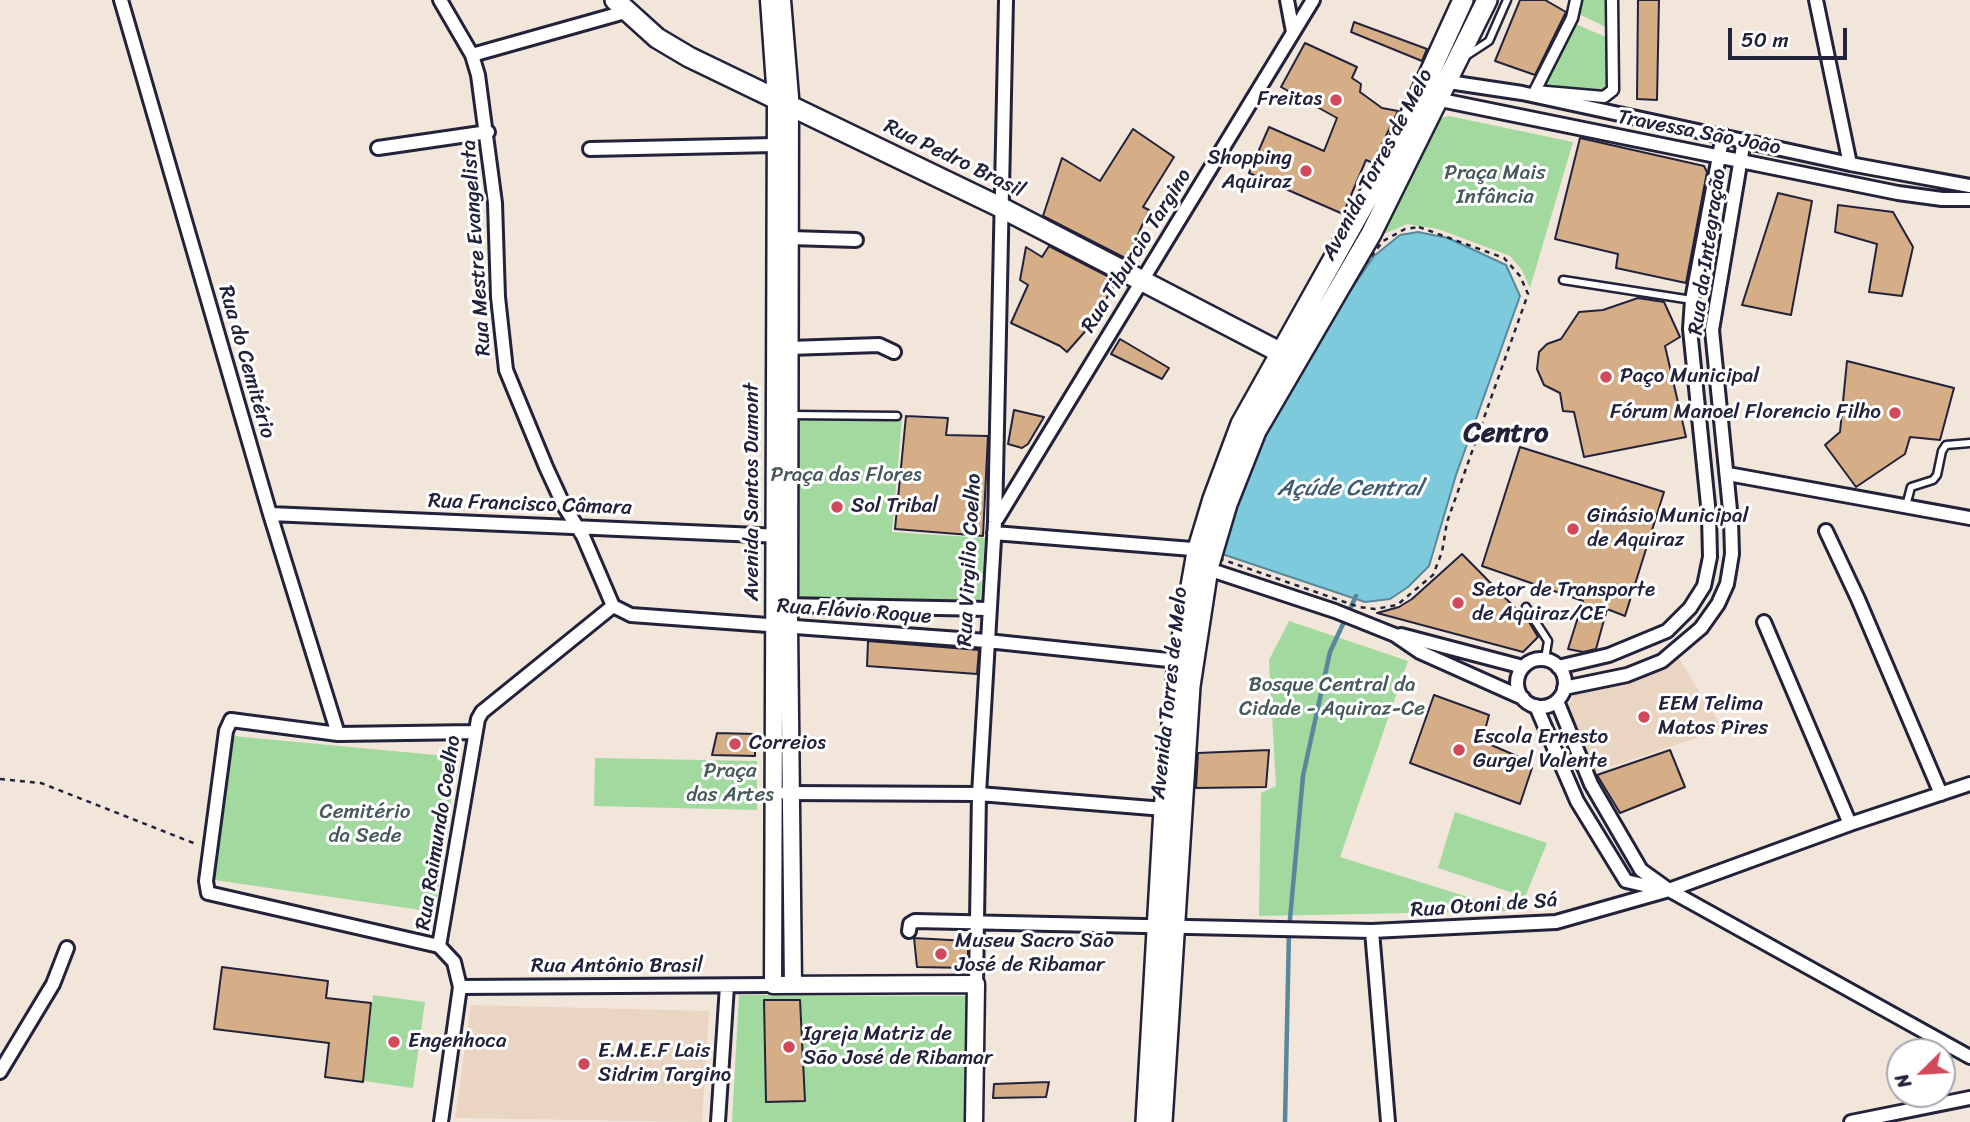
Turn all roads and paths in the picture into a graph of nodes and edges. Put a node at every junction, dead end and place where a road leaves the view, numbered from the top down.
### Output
1 (121, 0) edge
2 (440, 0) edge
3 (769, 0) edge
4 (782, 0) edge
5 (1006, 0) edge
6 (1287, 0) edge
7 (1313, 0) edge
8 (1464, 0) edge
9 (1487, 0) edge
10 (1507, 0) edge
11 (1576, 0) edge
12 (1612, 0) edge
13 (1816, 0) edge
14 (620, 6) edge
15 (1293, 32) junction
16 (472, 55) junction
17 (1438, 85) junction
18 (783, 102) junction
19 (488, 132) junction
20 (1723, 135) junction
21 (1744, 139) junction
22 (775, 145) junction
23 (378, 148) dead end
24 (590, 149) dead end
25 (1718, 156) junction
26 (1740, 161) junction
27 (1850, 164) junction
28 (1970, 186) edge
29 (1970, 200) edge
30 (1000, 207) junction
31 (790, 238) junction
32 (856, 240) dead end
33 (1563, 280) dead end
34 (1139, 281) junction
35 (1692, 300) junction
36 (789, 348) junction
37 (894, 352) dead end
38 (1288, 356) junction
39 (789, 415) junction
40 (897, 416) dead end
41 (1970, 443) edge
42 (1728, 474) junction
43 (1906, 506) junction
44 (270, 514) junction
45 (1970, 518) edge
46 (578, 526) junction
47 (995, 527) junction
48 (1826, 531) dead end
49 (781, 536) junction
50 (1202, 560) junction
51 (781, 605) junction
52 (613, 606) junction
53 (1339, 606) junction
54 (1526, 607) dead end
55 (989, 609) junction
56 (1356, 613) junction
57 (1764, 622) dead end
58 (781, 626) junction
59 (1395, 635) junction
60 (987, 641) junction
61 (1545, 659) junction
62 (1178, 661) junction
63 (1523, 667) junction
64 (1558, 667) junction
65 (1564, 688) junction
66 (1523, 698) junction
67 (1557, 701) junction
68 (782, 702) junction
69 (1536, 706) junction
70 (474, 732) junction
71 (338, 734) junction
72 (0, 779) edge
73 (1970, 784) edge
74 (774, 793) junction
75 (792, 793) junction
76 (1941, 793) junction
77 (979, 794) junction
78 (1164, 809) junction
79 (1850, 824) junction
80 (209, 849) junction
81 (1669, 890) junction
82 (774, 891) junction
83 (792, 891) junction
84 (978, 922) junction
85 (1166, 926) junction
86 (909, 931) dead end
87 (1373, 931) junction
88 (439, 946) junction
89 (67, 948) dead end
90 (976, 984) junction
91 (774, 985) junction
92 (793, 985) junction
93 (727, 986) junction
94 (460, 987) junction
95 (1970, 1057) edge
96 (0, 1072) edge
97 (1970, 1098) edge
98 (441, 1122) edge
99 (718, 1122) edge
100 (974, 1122) edge
101 (1146, 1122) edge
102 (1162, 1122) edge
103 (1388, 1122) edge
104 (1851, 1122) edge

1 - 44 street, Rua do Cemitério
2 - 16 street, Rua Mestre Evangelista
3 - 18 street, Avenida Santos Dumont
4 - 18 street, Avenida Santos Dumont
5 - 30 street, Rua Virgilio Coelho
6 - 15 street
7 - 15 street, Rua Tiburcio Targino
8 - 17 main road, Avenida Torres de Melo
9 - 17 main road, Avenida Torres de Melo
10 - 17 lane
11 - 12 street
13 - 27 street
14 - 16 street
14 - 18 main road, Rua Pedro Brasil
15 - 34 street, Rua Tiburcio Targino
16 - 19 street, Rua Mestre Evangelista
17 - 20 street, Travessa São João
17 - 25 street, Travessa São João
17 - 38 main road, Avenida Torres de Melo
18 - 22 street, Avenida Santos Dumont
18 - 30 main road, Rua Pedro Brasil
18 - 31 street, Avenida Santos Dumont
19 - 23 street
19 - 46 street, Rua Mestre Evangelista
20 - 21 street, Travessa São João
20 - 25 street, Rua da Integração
21 - 26 street, Rua da Integração
21 - 27 street, Travessa São João
22 - 24 street
22 - 49 street, Avenida Santos Dumont
25 - 26 street, Travessa São João
25 - 35 street, Rua da Integração
26 - 29 street, Travessa São João
26 - 42 street, Rua da Integração
27 - 28 street, Travessa São João
30 - 34 main road, Rua Pedro Brasil
30 - 47 street, Rua Virgilio Coelho
31 - 32 street
31 - 36 street, Avenida Santos Dumont
33 - 35 lane
34 - 38 main road, Rua Pedro Brasil
34 - 47 street, Rua Tiburcio Targino
35 - 64 street, Rua da Integração
36 - 37 street
36 - 39 street, Avenida Santos Dumont
38 - 50 main road, Avenida Torres de Melo
39 - 40 lane
39 - 49 street, Avenida Santos Dumont
41 - 43 lane
42 - 43 street
42 - 65 street, Rua da Integração
43 - 45 street
44 - 46 street, Rua Francisco Câmara
44 - 71 street, Rua do Cemitério
46 - 49 street, Rua Francisco Câmara
46 - 52 street, Rua Mestre Evangelista
47 - 50 street
47 - 55 street, Rua Virgilio Coelho
48 - 76 street
49 - 51 street, Avenida Santos Dumont
50 - 53 street
50 - 62 main road, Avenida Torres de Melo
50 - 85 main road, Avenida Torres de Melo
51 - 55 street, Rua Flávio Roque
51 - 58 street, Avenida Santos Dumont
52 - 58 street, Rua Flávio Roque
52 - 70 street, Rua Raimundo Coelho
53 - 56 street
53 - 56 path
54 - 61 lane
55 - 60 street, Rua Virgilio Coelho
56 - 59 street
57 - 79 street
58 - 60 street, Rua Flávio Roque
58 - 68 street, Avenida Santos Dumont
59 - 63 street
59 - 66 street
60 - 62 street, Rua Flávio Roque
60 - 77 street, Rua Virgilio Coelho
61 - 63 street
61 - 64 street
62 - 78 main road, Avenida Torres de Melo
63 - 66 street
64 - 65 street
65 - 67 street
66 - 69 street
67 - 69 street
67 - 81 street
68 - 74 street, Avenida Santos Dumont
68 - 75 street, Avenida Santos Dumont
69 - 81 street
70 - 71 street
70 - 88 street, Rua Raimundo Coelho
71 - 80 street
72 - 80 path
73 - 76 street, Rua Otoni de Sá
74 - 75 street
74 - 82 street, Avenida Santos Dumont
75 - 77 street
75 - 83 street, Avenida Santos Dumont
76 - 79 street, Rua Otoni de Sá
77 - 78 street
77 - 84 street, Rua Virgilio Coelho
78 - 85 main road, Avenida Torres de Melo
79 - 81 street, Rua Otoni de Sá
80 - 88 street
81 - 87 street, Rua Otoni de Sá
81 - 95 street
82 - 83 street
82 - 91 street, Avenida Santos Dumont
83 - 92 street, Avenida Santos Dumont
84 - 85 street, Rua Otoni de Sá
84 - 86 street, Rua Otoni de Sá
84 - 90 street, Rua Virgilio Coelho
85 - 87 street, Rua Otoni de Sá
85 - 101 main road, Avenida Torres de Melo
85 - 102 main road, Avenida Torres de Melo
87 - 103 street
88 - 94 street, Rua Raimundo Coelho
89 - 96 street
90 - 92 street
90 - 100 street, Rua Virgilio Coelho
91 - 92 street
91 - 93 street, Rua Antônio Brasil
93 - 94 street, Rua Antônio Brasil
93 - 99 street
94 - 98 street, Rua Raimundo Coelho
97 - 104 street

